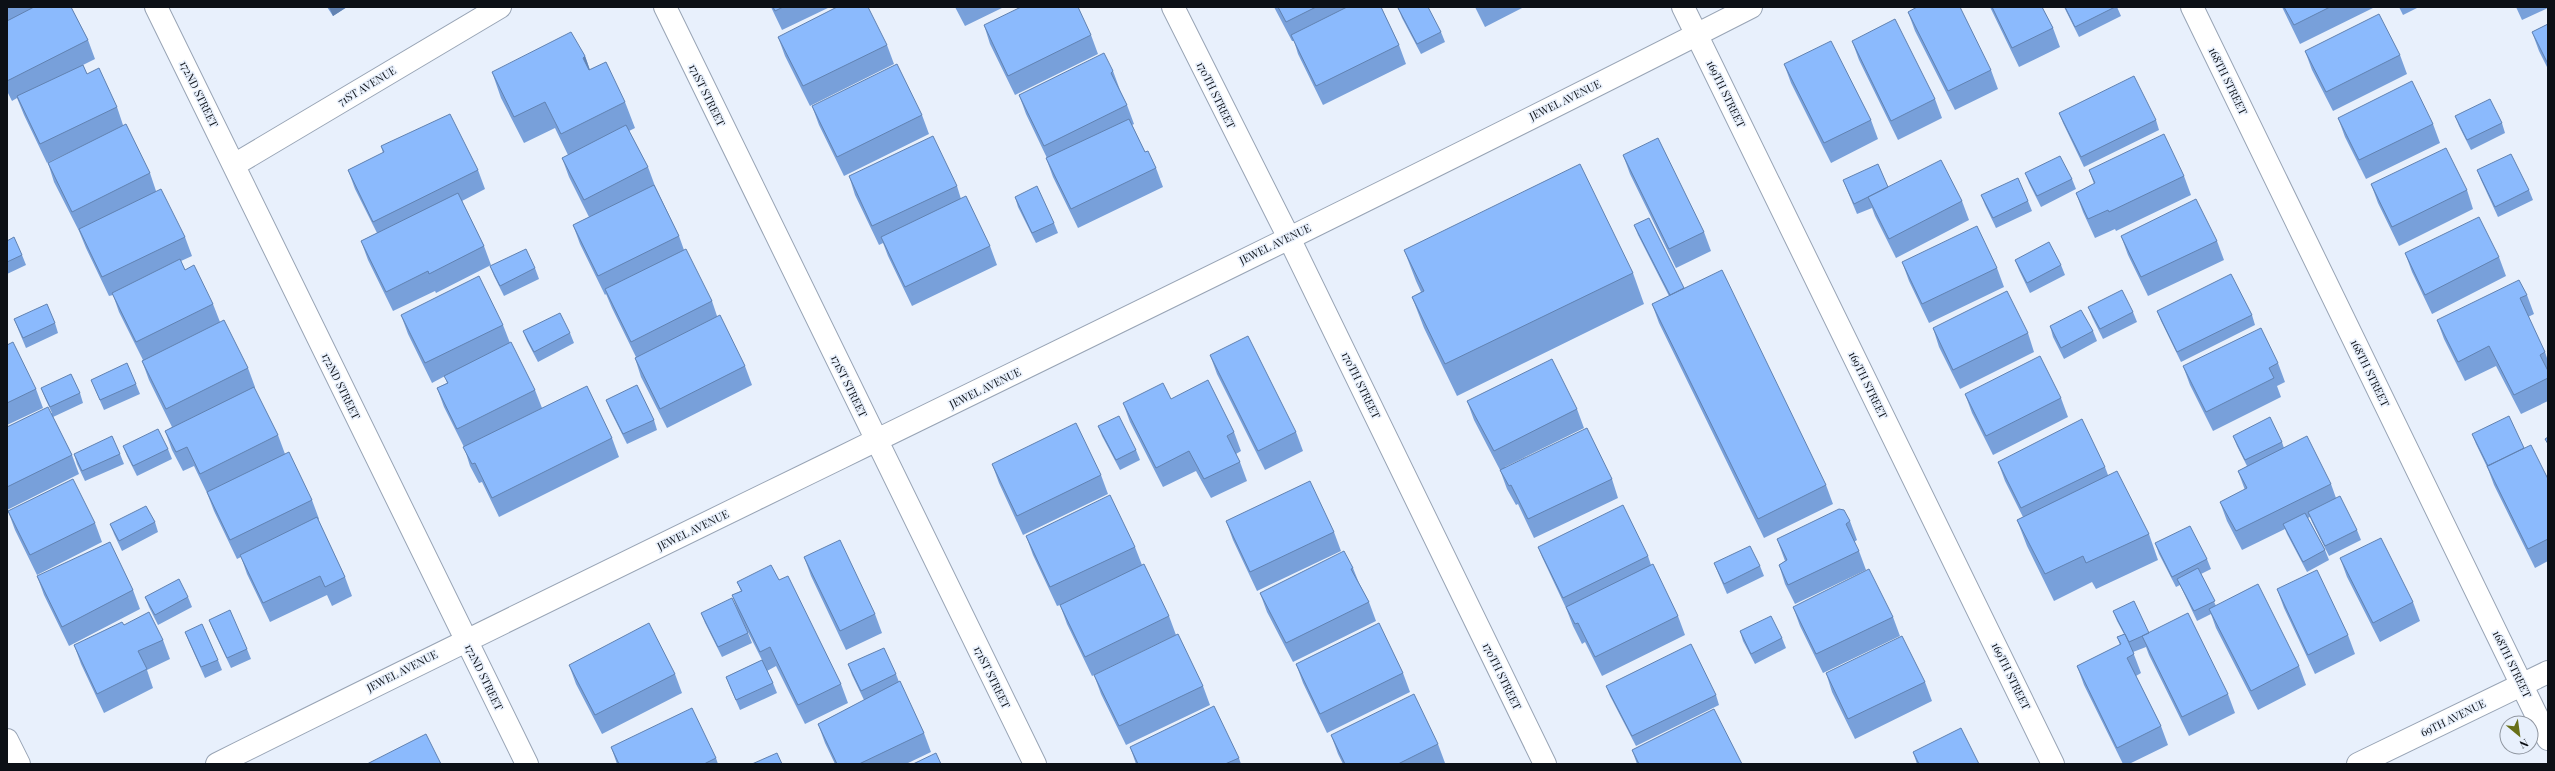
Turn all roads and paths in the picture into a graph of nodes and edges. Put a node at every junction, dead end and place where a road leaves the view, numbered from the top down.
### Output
1 (156, 7) edge
2 (500, 7) edge
3 (665, 7) edge
4 (1173, 7) edge
5 (1683, 7) edge
6 (1751, 7) edge
7 (2192, 7) edge
8 (1696, 35) junction
9 (234, 166) junction
10 (1289, 238) junction
11 (876, 441) junction
12 (465, 640) junction
13 (2548, 672) edge
14 (2522, 685) junction
15 (2548, 738) edge
16 (7, 740) edge
17 (241, 759) edge
18 (19, 764) edge
19 (216, 764) edge
20 (527, 764) edge
21 (1035, 764) edge
22 (1545, 764) edge
23 (2053, 764) edge
24 (2358, 764) edge

1 - 9 street, 172ND STREET
2 - 9 street, 71ST AVENUE
3 - 11 street, 171ST STREET
4 - 10 street, 170TH STREET
5 - 8 street, 169TH STREET
6 - 8 street, JEWEL AVENUE
7 - 14 street, 168TH STREET
8 - 10 street, JEWEL AVENUE
8 - 23 street, 169TH STREET
9 - 12 street, 172ND STREET
10 - 11 street, JEWEL AVENUE
10 - 22 street, 170TH STREET
11 - 12 street, JEWEL AVENUE
11 - 21 street, 171ST STREET
12 - 17 street, JEWEL AVENUE
12 - 20 street, 172ND STREET
13 - 14 street, 69TH AVENUE
14 - 15 street, 168TH STREET
14 - 24 street, 69TH AVENUE
16 - 18 street
17 - 19 street, JEWEL AVENUE

